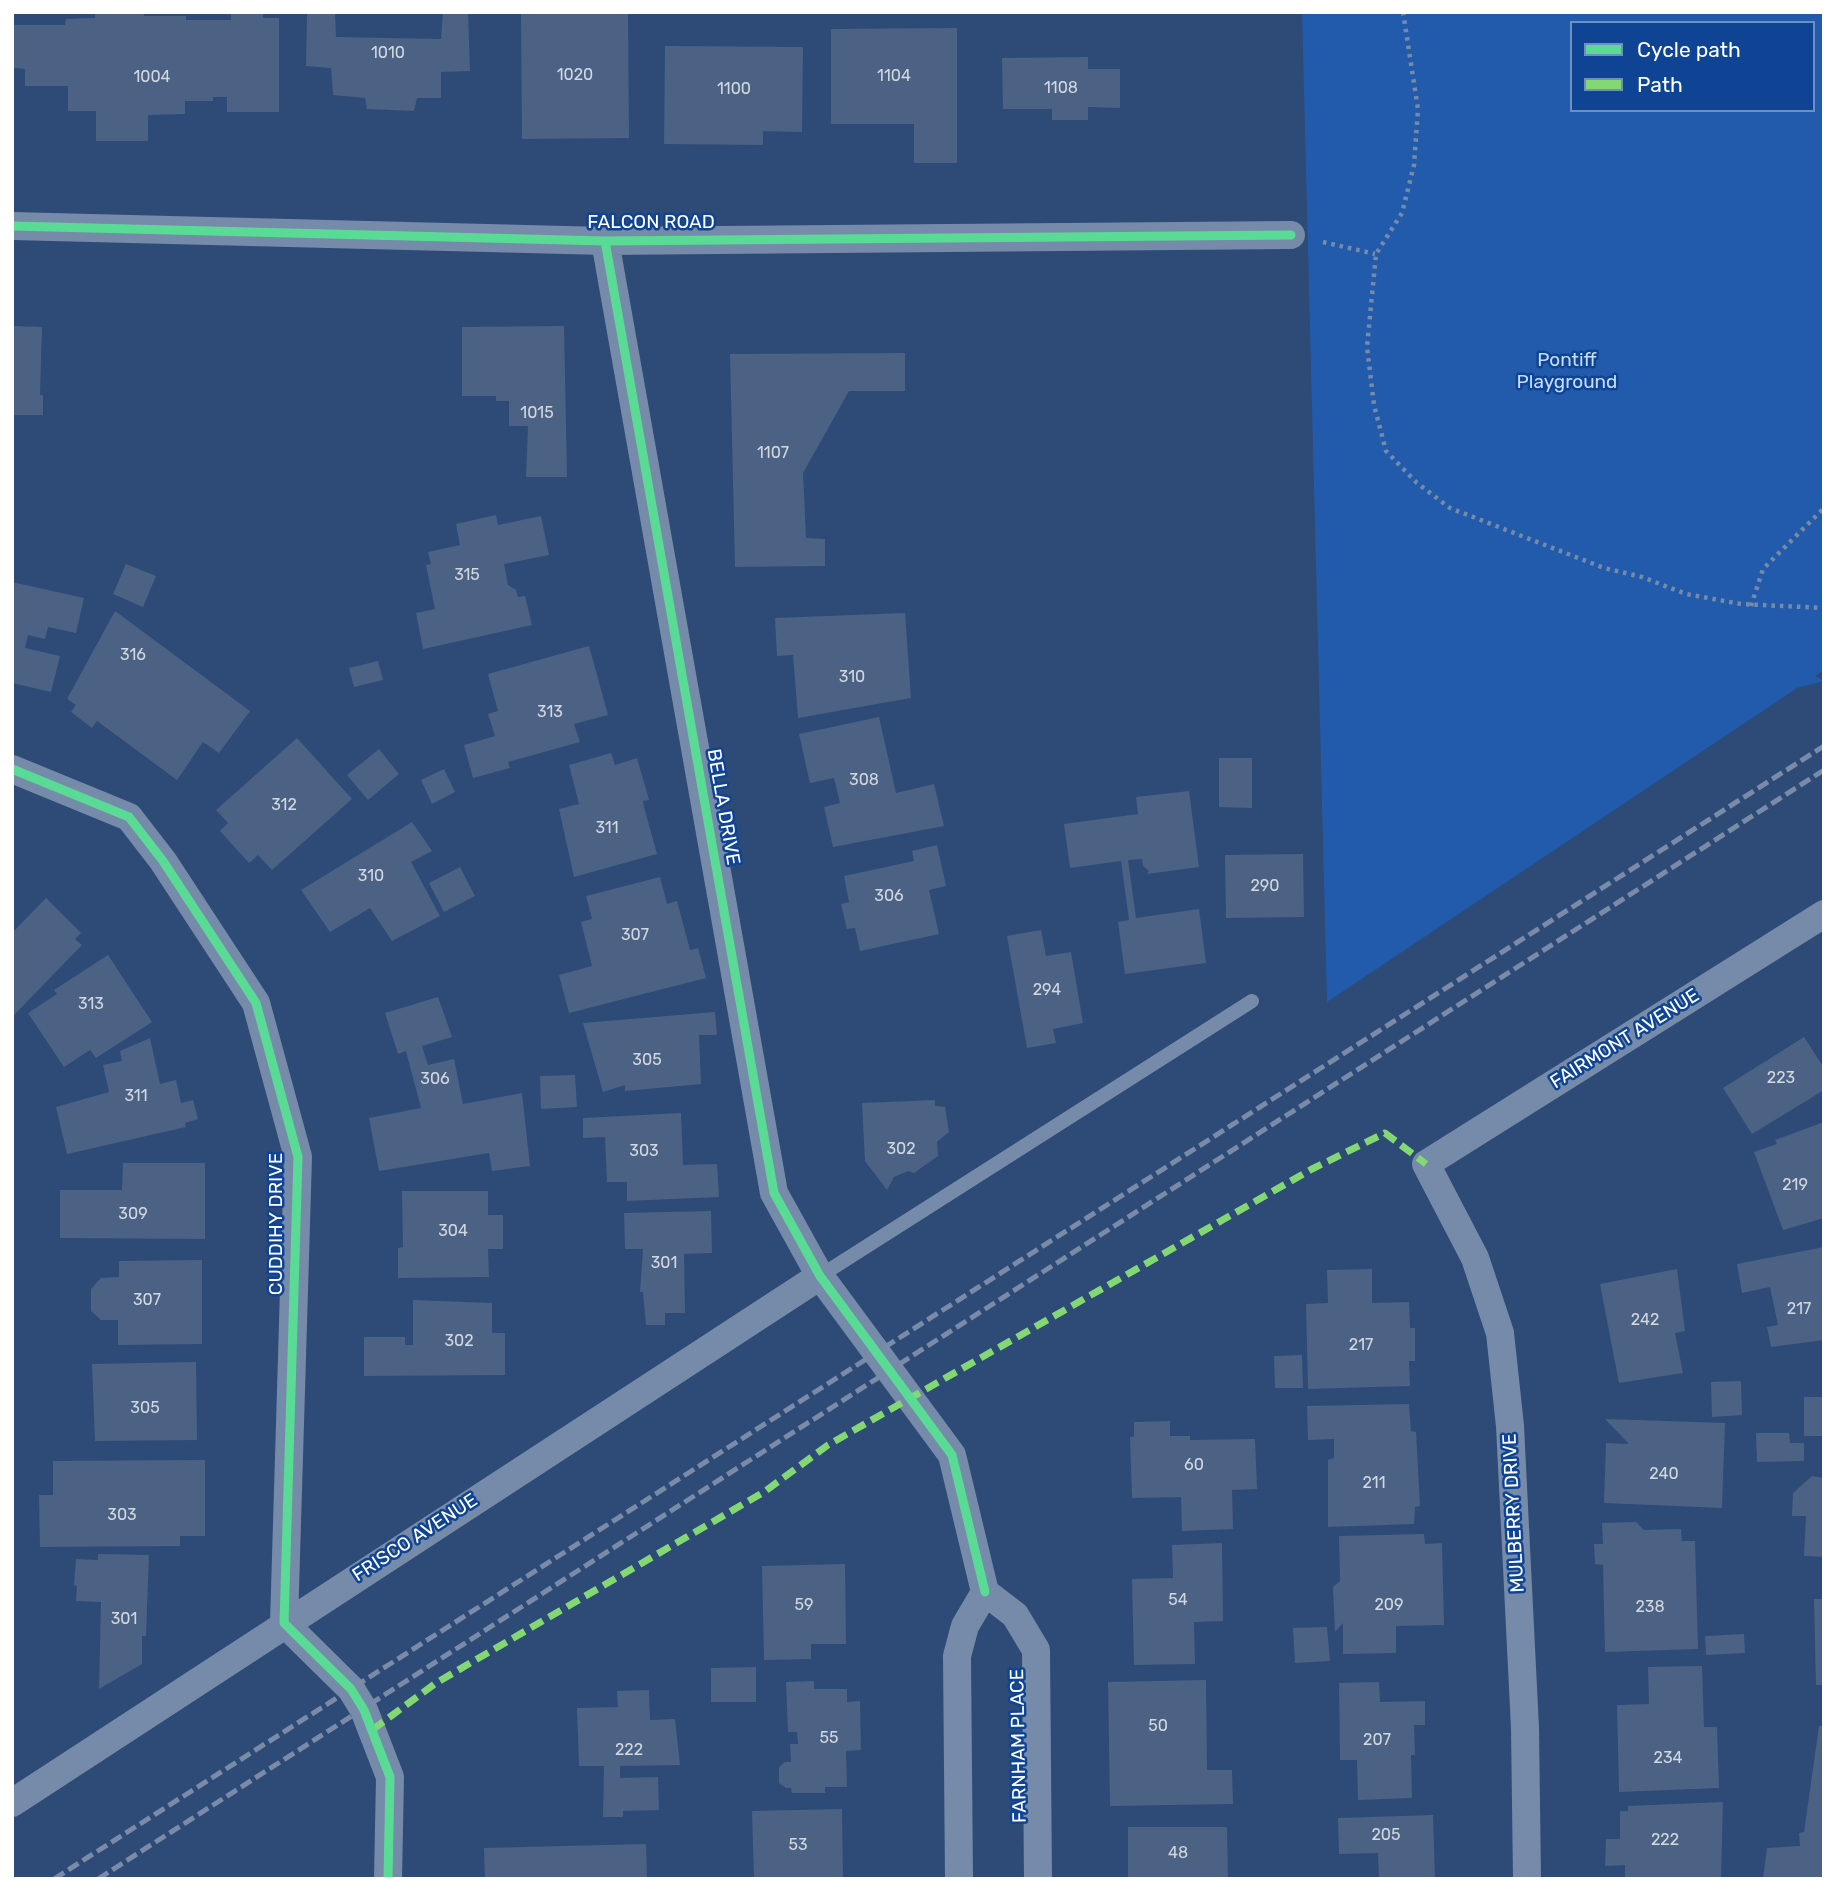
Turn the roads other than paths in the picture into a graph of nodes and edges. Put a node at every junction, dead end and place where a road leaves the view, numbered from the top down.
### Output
1 (12, 226) edge
2 (1291, 235) road end
3 (605, 241) junction
4 (12, 769) edge
5 (1824, 914) edge
6 (1252, 1002) dead end
7 (1426, 1164) joint
8 (820, 1276) junction
9 (985, 1592) junction
10 (284, 1623) junction
11 (12, 1803) edge
12 (388, 1879) edge
13 (959, 1879) edge
14 (1038, 1879) edge
15 (1527, 1879) edge

1 - 3 street, FALCON ROAD
2 - 3 street, FALCON ROAD
3 - 8 street, BELLA DRIVE
4 - 10 street, CUDDIHY DRIVE
5 - 7 street, FAIRMONT AVENUE
6 - 8 lane
7 - 15 street, MULBERRY DRIVE
8 - 9 street, BELLA DRIVE
8 - 10 street, FRISCO AVENUE
9 - 13 street
9 - 14 street, FARNHAM PLACE
10 - 11 street, FRISCO AVENUE
10 - 12 street

